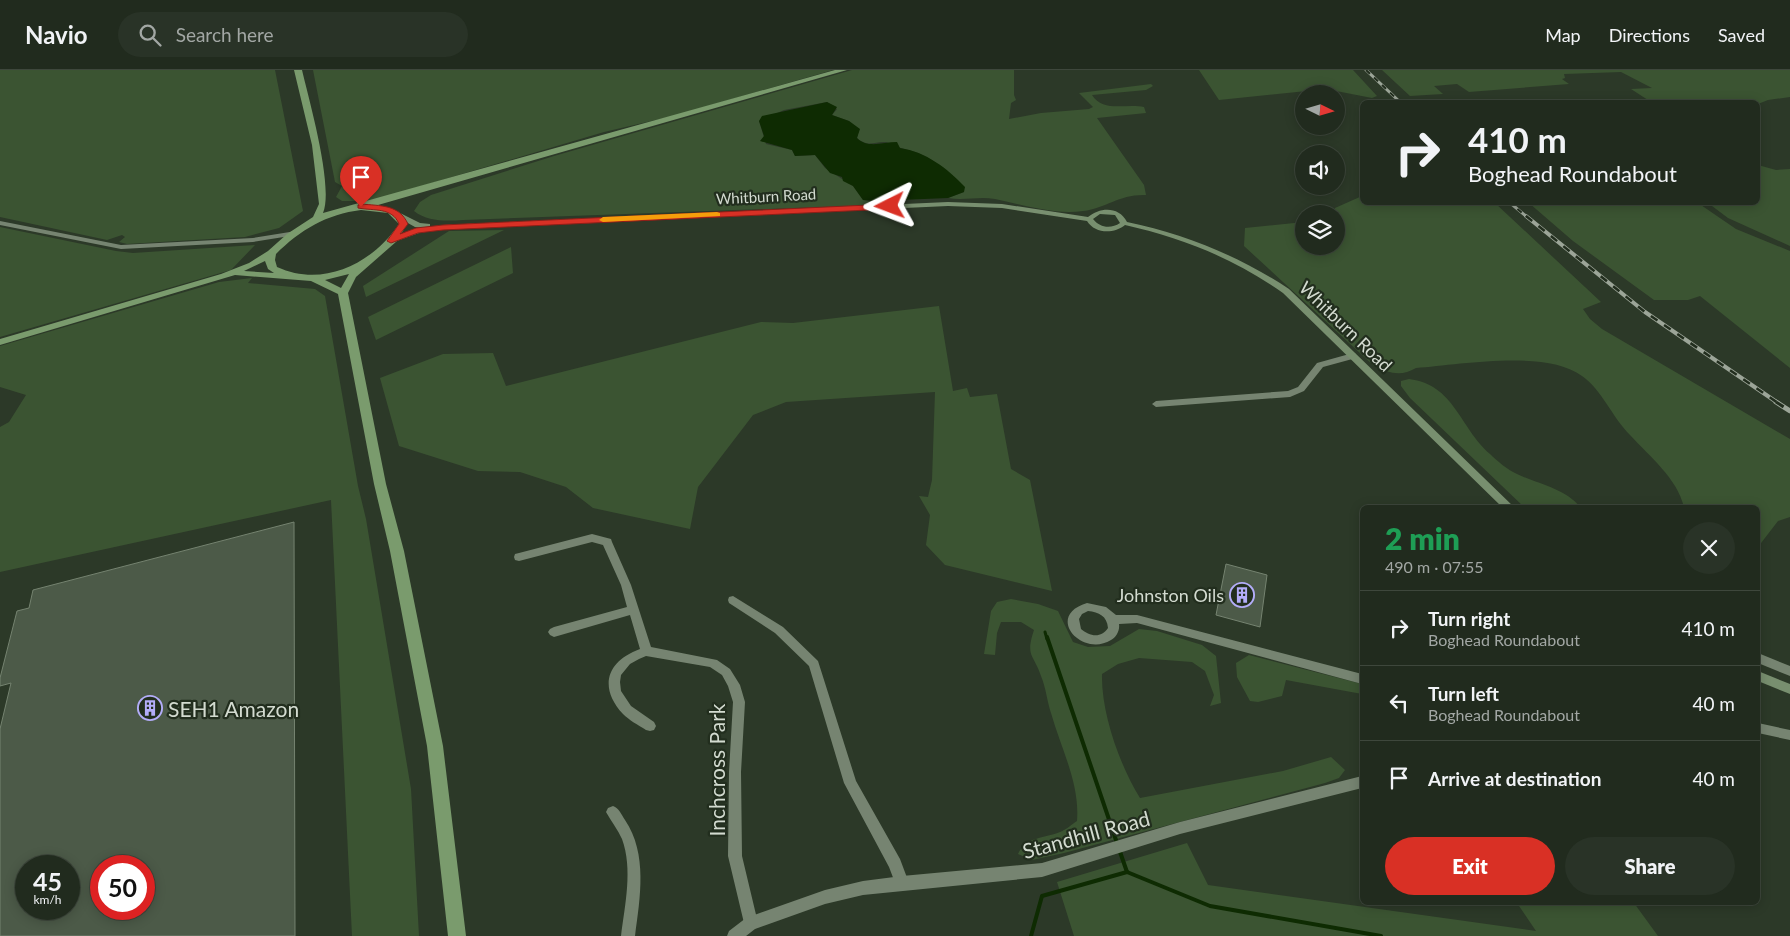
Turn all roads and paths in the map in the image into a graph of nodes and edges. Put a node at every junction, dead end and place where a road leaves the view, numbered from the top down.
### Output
1 (298, 70) edge
2 (843, 70) edge
3 (443, 184) junction
4 (321, 196) junction
5 (356, 207) junction
6 (399, 215) junction
7 (1089, 219) junction
8 (0, 223) edge
9 (1124, 223) junction
10 (443, 227) junction
11 (300, 230) junction
12 (253, 240) junction
13 (391, 241) junction
14 (273, 252) junction
15 (374, 255) junction
16 (224, 276) junction
17 (289, 278) junction
18 (311, 279) junction
19 (343, 293) junction
20 (0, 342) edge
21 (1353, 356) junction
22 (1156, 404) dead end
23 (1507, 505) edge
24 (519, 557) dead end
25 (733, 600) dead end
26 (633, 610) junction
27 (1113, 620) dead end
28 (554, 632) dead end
29 (646, 652) junction
30 (1760, 659) edge
31 (1790, 671) edge
32 (1760, 677) edge
33 (1360, 678) edge
34 (1790, 689) edge
35 (650, 726) dead end
36 (1760, 728) edge
37 (1790, 735) edge
38 (1360, 783) edge
39 (613, 812) dead end
40 (902, 882) junction
41 (751, 923) junction
42 (457, 936) edge
43 (628, 936) edge
44 (734, 936) edge

1 - 4 main road
2 - 3 main road
3 - 5 main road
3 - 6 main road
4 - 5 main road
4 - 11 main road
5 - 6 main road
5 - 11 main road
6 - 10 main road, Whitburn Road
6 - 13 main road
7 - 9 main road
7 - 9 main road
7 - 10 main road, Whitburn Road
8 - 12 street
9 - 21 main road, Whitburn Road
10 - 13 main road, Whitburn Road
11 - 12 street
11 - 14 main road
12 - 14 street
13 - 15 main road
14 - 16 main road
14 - 17 main road
15 - 18 main road
15 - 19 main road
16 - 17 main road
16 - 20 main road
17 - 18 main road
18 - 19 main road
19 - 42 main road
21 - 22 street
21 - 23 main road, Whitburn Road
24 - 26 street
25 - 40 street
26 - 28 street
26 - 29 street
27 - 33 street
29 - 35 street
29 - 41 street, Inchcross Park
30 - 31 street
32 - 34 main road
36 - 37 street
38 - 40 street, Standhill Road
39 - 43 street
40 - 41 street, Standhill Road
41 - 44 street, Standhill Road

